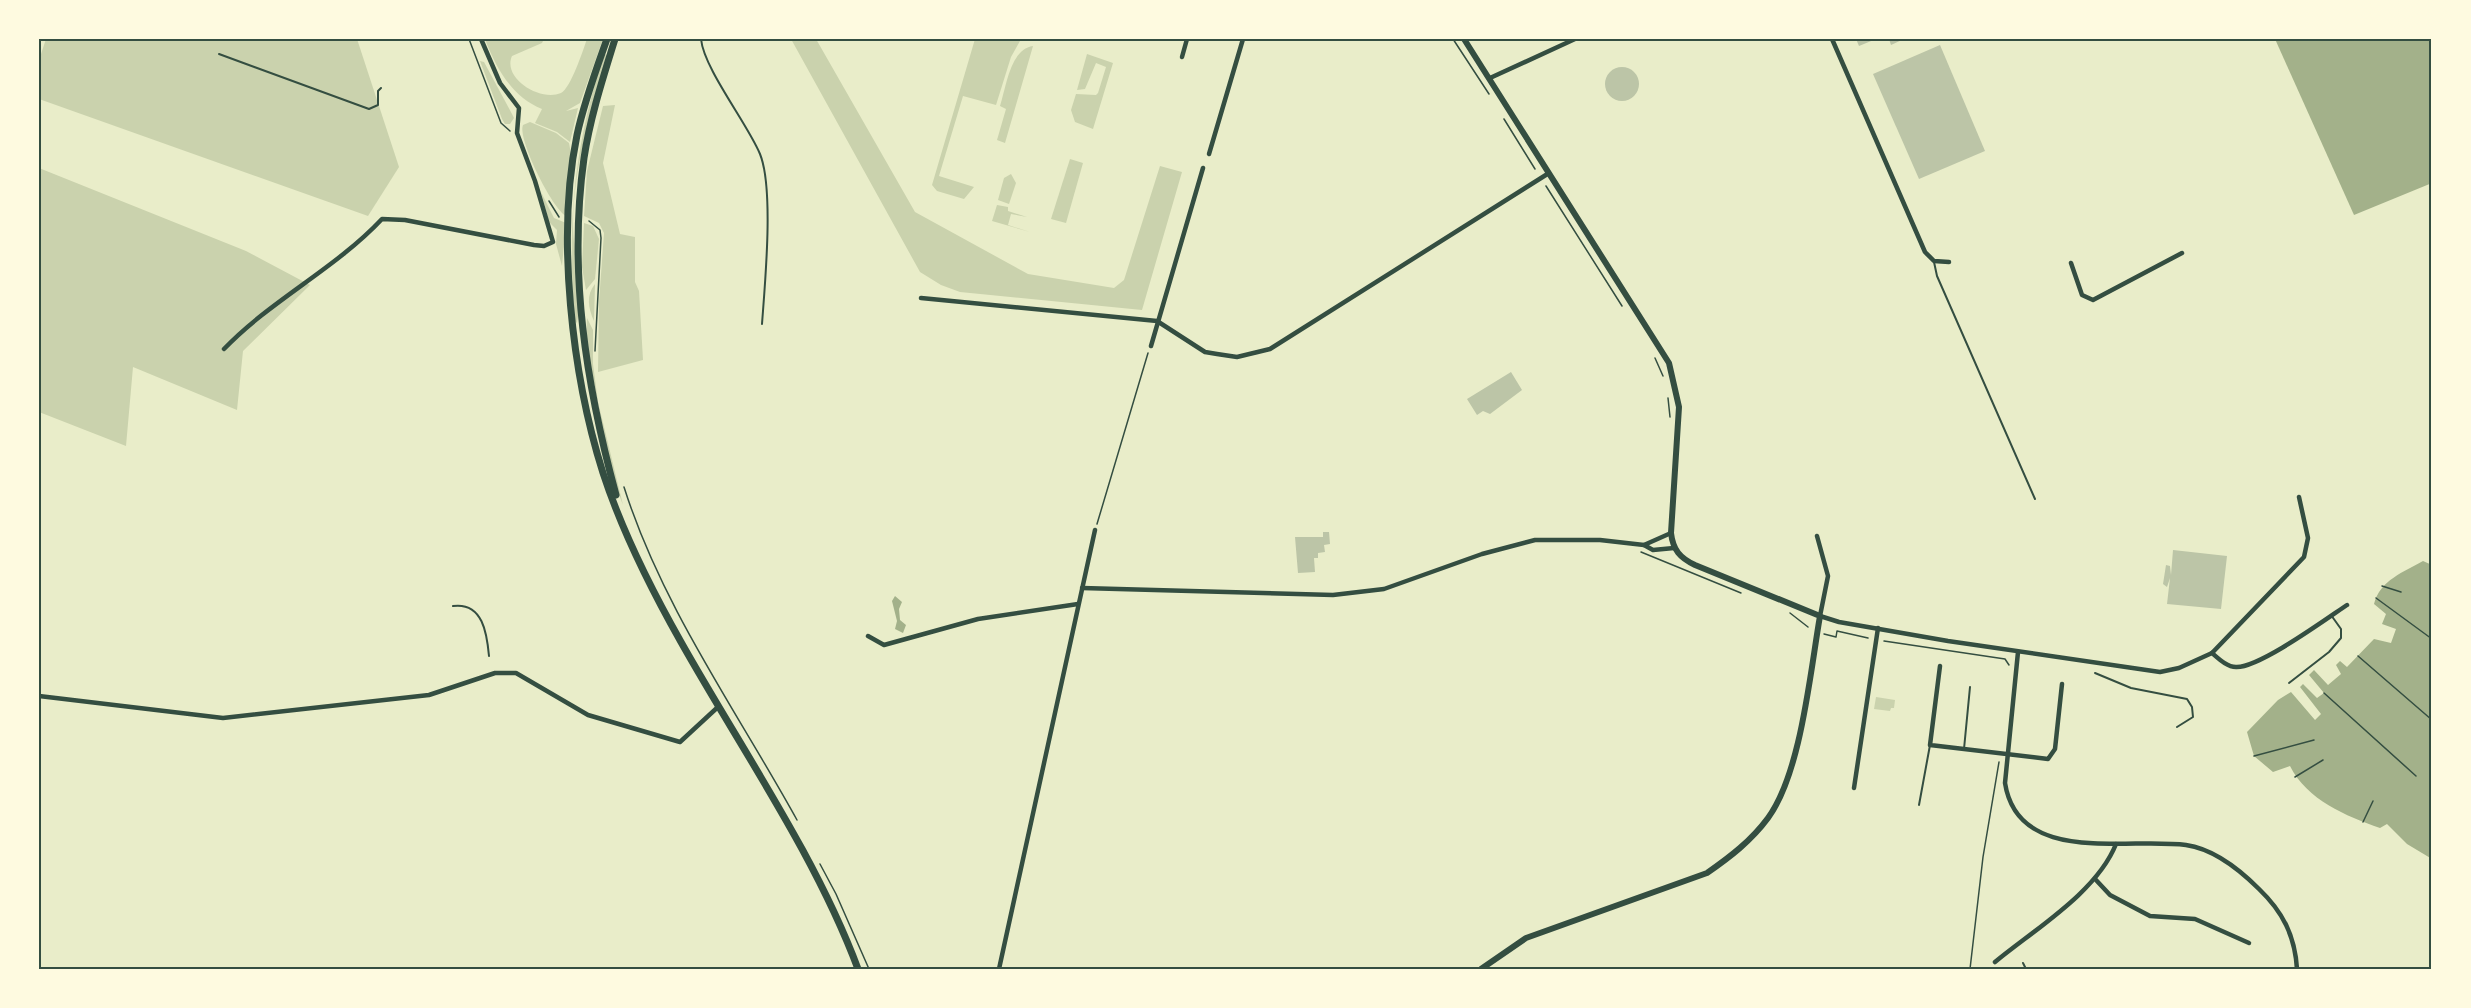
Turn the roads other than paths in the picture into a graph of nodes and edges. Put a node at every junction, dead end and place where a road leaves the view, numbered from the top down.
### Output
1 (481, 39) edge
2 (607, 39) edge
3 (615, 39) edge
4 (701, 39) edge
5 (1187, 39) edge
6 (1243, 39) edge
7 (1464, 39) edge
8 (1575, 39) edge
9 (1832, 39) edge
10 (219, 54) dead end
11 (1182, 57) dead end
12 (1490, 78) junction
13 (381, 87) dead end
14 (1209, 153) dead end
15 (1203, 168) dead end
16 (1549, 173) junction
17 (2181, 253) dead end
18 (1934, 261) junction
19 (1949, 262) dead end
20 (2071, 263) dead end
21 (921, 298) dead end
22 (1157, 321) junction
23 (762, 324) dead end
24 (1150, 346) road end
25 (224, 349) dead end
26 (2299, 497) dead end
27 (2035, 499) dead end
28 (619, 512) junction
29 (1095, 530) road end
30 (1671, 533) junction
31 (1817, 536) dead end
32 (1644, 544) junction
33 (1674, 548) junction
34 (1082, 588) junction
35 (1078, 604) junction
36 (2347, 605) dead end
37 (453, 606) dead end
38 (2331, 615) junction
39 (1820, 616) junction
40 (1878, 628) junction
41 (868, 636) dead end
42 (2018, 652) junction
43 (2212, 653) junction
44 (489, 656) dead end
45 (1940, 666) dead end
46 (2096, 673) dead end
47 (2289, 683) dead end
48 (2062, 684) dead end
49 (1970, 687) dead end
50 (39, 696) edge
51 (719, 706) junction
52 (2177, 727) dead end
53 (1930, 745) junction
54 (1964, 749) junction
55 (2008, 755) junction
56 (1854, 788) dead end
57 (1919, 805) dead end
58 (2116, 844) junction
59 (2096, 880) junction
60 (2250, 943) dead end
61 (1995, 962) dead end
62 (2023, 963) dead end
63 (858, 969) edge
64 (999, 969) edge
65 (1481, 969) edge
66 (2026, 969) edge
67 (2297, 969) edge

1 - 25 street
2 - 28 highway
3 - 28 highway
4 - 23 lane
5 - 11 street
6 - 14 street
7 - 12 main road
8 - 12 street
9 - 18 street
10 - 13 lane
12 - 16 main road
15 - 22 street
16 - 22 street
16 - 30 main road
17 - 20 street
18 - 19 street
18 - 27 lane
21 - 22 street
22 - 24 street
26 - 43 street
28 - 51 highway
29 - 34 street
30 - 32 street
30 - 33 main road
31 - 39 street
32 - 33 street
32 - 34 street
33 - 39 main road
34 - 35 street
35 - 41 street
35 - 64 street
36 - 38 street
37 - 44 lane
38 - 43 street
38 - 47 lane
39 - 40 street
39 - 65 main road
40 - 42 street
40 - 56 street
42 - 43 street
42 - 55 street
45 - 53 street
46 - 52 lane
48 - 55 street
49 - 54 lane
50 - 51 street
51 - 63 highway
53 - 54 street
53 - 57 lane
54 - 55 street
55 - 58 street
58 - 59 street
58 - 67 street
59 - 60 street
59 - 61 street
62 - 66 lane

